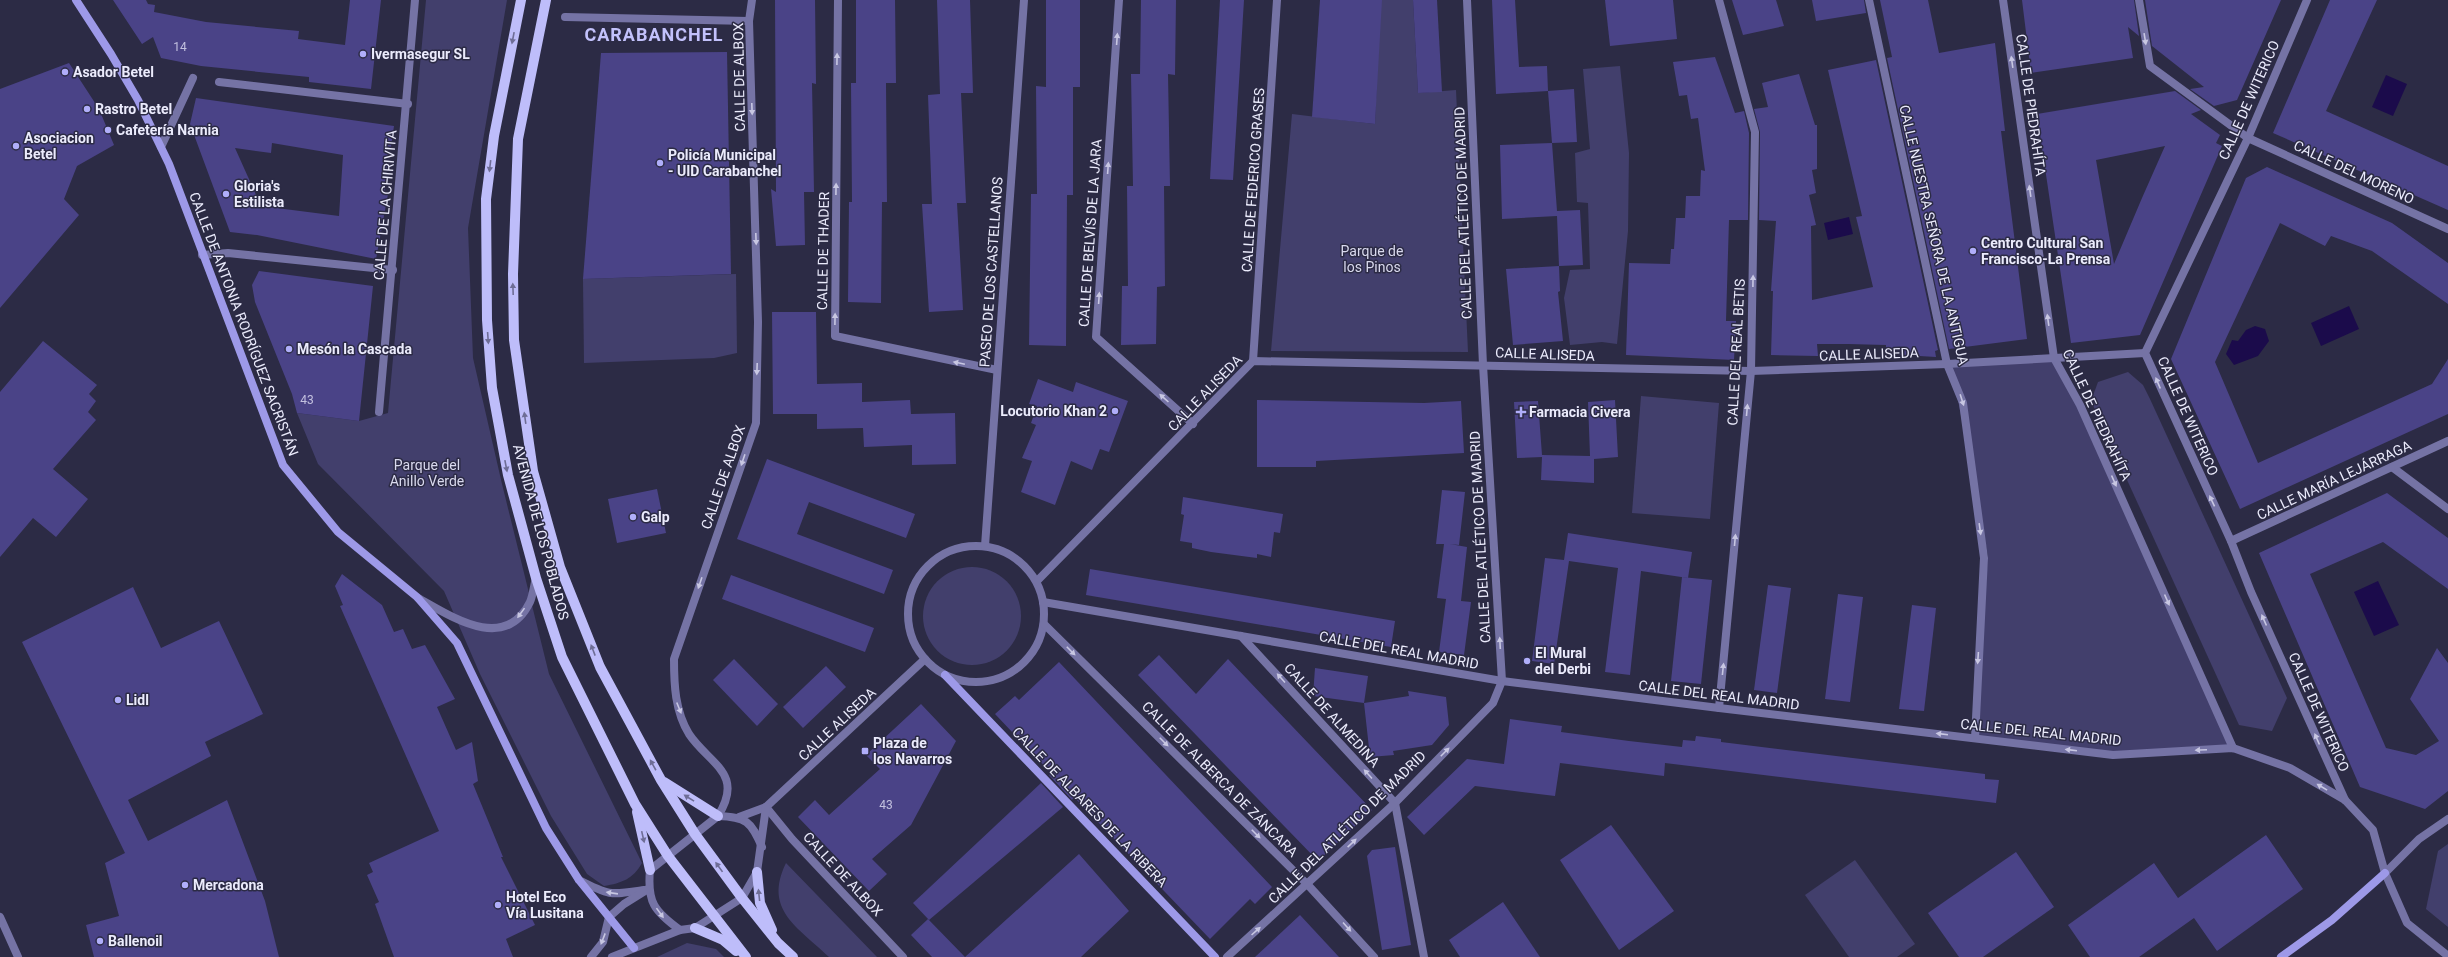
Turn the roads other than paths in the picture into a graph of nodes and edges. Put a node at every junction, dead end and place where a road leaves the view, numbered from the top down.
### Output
1 (76, 0) edge
2 (415, 0) edge
3 (521, 0) edge
4 (546, 0) edge
5 (752, 0) edge
6 (838, 0) edge
7 (1024, 0) edge
8 (1119, 0) edge
9 (1277, 0) edge
10 (1467, 0) edge
11 (1719, 0) edge
12 (1869, 0) edge
13 (2003, 0) edge
14 (2139, 0) edge
15 (2307, 0) edge
16 (565, 17) dead end
17 (750, 21) junction
18 (193, 78) dead end
19 (219, 82) dead end
20 (408, 104) junction
21 (2248, 138) junction
22 (161, 147) junction
23 (2448, 230) edge
24 (202, 255) junction
25 (393, 270) junction
26 (2145, 353) junction
27 (2054, 358) junction
28 (1254, 361) junction
29 (1947, 364) junction
30 (1482, 365) junction
31 (997, 370) junction
32 (1751, 371) junction
33 (379, 412) dead end
34 (1193, 424) junction
35 (2448, 441) edge
36 (2392, 467) junction
37 (2448, 508) edge
38 (2231, 541) junction
39 (985, 546) junction
40 (536, 578) junction
41 (1037, 581) junction
42 (417, 597) junction
43 (1043, 602) junction
44 (1044, 624) junction
45 (1242, 636) junction
46 (925, 659) junction
47 (945, 675) junction
48 (1502, 681) junction
49 (1719, 708) junction
50 (1975, 738) junction
51 (2233, 748) junction
52 (661, 780) junction
53 (2345, 800) junction
54 (1394, 803) junction
55 (636, 804) junction
56 (766, 807) junction
57 (718, 816) junction
58 (739, 817) junction
59 (2448, 819) edge
60 (695, 834) junction
61 (762, 848) junction
62 (668, 856) junction
63 (650, 870) junction
64 (757, 872) junction
65 (2385, 873) junction
66 (579, 880) junction
67 (1308, 884) junction
68 (648, 889) junction
69 (742, 898) junction
70 (713, 916) junction
71 (0, 917) edge
72 (609, 917) junction
73 (695, 928) junction
74 (680, 930) junction
75 (778, 943) junction
76 (634, 948) junction
77 (2448, 956) edge
78 (18, 957) edge
79 (591, 957) edge
80 (612, 957) edge
81 (743, 957) edge
82 (746, 957) edge
83 (793, 957) edge
84 (903, 957) edge
85 (1216, 957) edge
86 (1227, 957) edge
87 (1374, 957) edge
88 (1424, 957) edge
89 (2282, 957) edge

1 - 22 street, CALLE DE ANTONIA RODRÍGUEZ SACRISTÁN
2 - 20 street, CALLE DE LA CHIRIVITA
3 -> 40 main road, AVENIDA DE LOS POBLADOS
52 -> 4 main road, AVENIDA DE LOS POBLADOS
5 - 17 street, CALLE DE ALBOX
31 -> 6 street, CALLE DE THADER
7 - 31 street, PASEO DE LOS CASTELLANOS
34 -> 8 street, CALLE DE BELVÍS DE LA JARA
9 - 28 street, CALLE DE FEDERICO GRASES
10 - 30 street, CALLE DEL ATLÉTICO DE MADRID
32 -> 11 street, CALLE DEL REAL BETIS
12 - 29 street, CALLE NUESTRA SEÑORA DE LA ANTIGUA
27 -> 13 street, CALLE DE PIEDRAHÍTA
14 -> 21 street, CALLE DEL MORENO
15 - 21 street, CALLE DE WITERICO
16 - 17 street
17 -> 57 street, CALLE DE ALBOX
18 - 22 street
19 - 20 street
20 - 25 street, CALLE DE LA CHIRIVITA
21 - 23 street, CALLE DEL MORENO
21 - 26 street, CALLE DE WITERICO
22 - 24 street, CALLE DE ANTONIA RODRÍGUEZ SACRISTÁN
24 - 25 street
24 - 42 street, CALLE DE ANTONIA RODRÍGUEZ SACRISTÁN
25 - 33 street, CALLE DE LA CHIRIVITA
26 - 27 street, CALLE ALISEDA
38 -> 26 street, CALLE DE WITERICO
27 - 29 street, CALLE ALISEDA
27 -> 51 street, CALLE DE PIEDRAHÍTA
28 - 30 street, CALLE ALISEDA
28 - 34 street, CALLE ALISEDA
29 - 32 street, CALLE ALISEDA
29 -> 50 street, CALLE NUESTRA SEÑORA DE LA ANTIGUA
30 - 32 street, CALLE ALISEDA
48 -> 30 street, CALLE DEL ATLÉTICO DE MADRID
31 - 39 street, PASEO DE LOS CASTELLANOS
49 -> 32 street, CALLE DEL REAL BETIS
34 - 41 street, CALLE ALISEDA
35 - 36 street, CALLE MARÍA LEJÁRRAGA
36 - 37 street
36 - 38 street, CALLE MARÍA LEJÁRRAGA
53 -> 38 street, CALLE DE WITERICO
39 - 41 street
39 - 46 street
40 -> 42 street
40 - 55 main road, AVENIDA DE LOS POBLADOS
41 - 43 street
42 - 66 street, CALLE DE ANTONIA RODRÍGUEZ SACRISTÁN
43 - 44 street
43 - 45 street, CALLE DEL REAL MADRID
44 - 47 street
44 -> 67 street, CALLE DE ALBERCA DE ZÁNCARA
45 - 48 street, CALLE DEL REAL MADRID
54 -> 45 street, CALLE DE ALMEDINA
46 - 47 street
46 - 56 street, CALLE ALISEDA
47 - 85 street, CALLE DE ALBARES DE LA RIBERA
48 - 49 street, CALLE DEL REAL MADRID
54 -> 48 street, CALLE DEL ATLÉTICO DE MADRID
50 -> 49 street, CALLE DEL REAL MADRID
51 -> 50 street, CALLE DEL REAL MADRID
53 -> 51 street, CALLE DEL REAL MADRID
57 -> 52 main road
52 - 60 main road, AVENIDA DE LOS POBLADOS
53 - 65 street, CALLE DEL REAL MADRID
67 -> 54 street, CALLE DEL ATLÉTICO DE MADRID
54 - 88 street
55 - 62 main road, AVENIDA DE LOS POBLADOS
55 -> 63 main road
56 - 58 street, CALLE ALISEDA
56 - 61 street
56 - 84 street, CALLE DE ALBOX
57 - 58 street
57 - 60 street
58 - 61 street
59 - 65 street
60 - 62 street
69 -> 60 main road, AVENIDA DE LOS POBLADOS
61 - 64 street
62 - 63 street
62 - 70 main road, AVENIDA DE LOS POBLADOS
63 - 68 street
64 - 69 street
75 -> 64 main road
65 - 77 street
65 - 89 street
68 -> 66 street
66 - 72 street, CALLE DE ANTONIA RODRÍGUEZ SACRISTÁN
86 -> 67 street, CALLE DEL ATLÉTICO DE MADRID
67 -> 87 street, CALLE DE ALBERCA DE ZÁNCARA
68 - 72 street
68 -> 74 street
69 - 70 street
69 - 75 main road, AVENIDA DE LOS POBLADOS
70 - 73 street
70 - 82 main road, AVENIDA DE LOS POBLADOS
71 - 78 street
72 - 76 street, CALLE DE ANTONIA RODRÍGUEZ SACRISTÁN
72 -> 79 street
73 - 74 street
73 - 81 main road
74 - 76 street
75 - 83 main road, AVENIDA DE LOS POBLADOS
76 - 80 street

